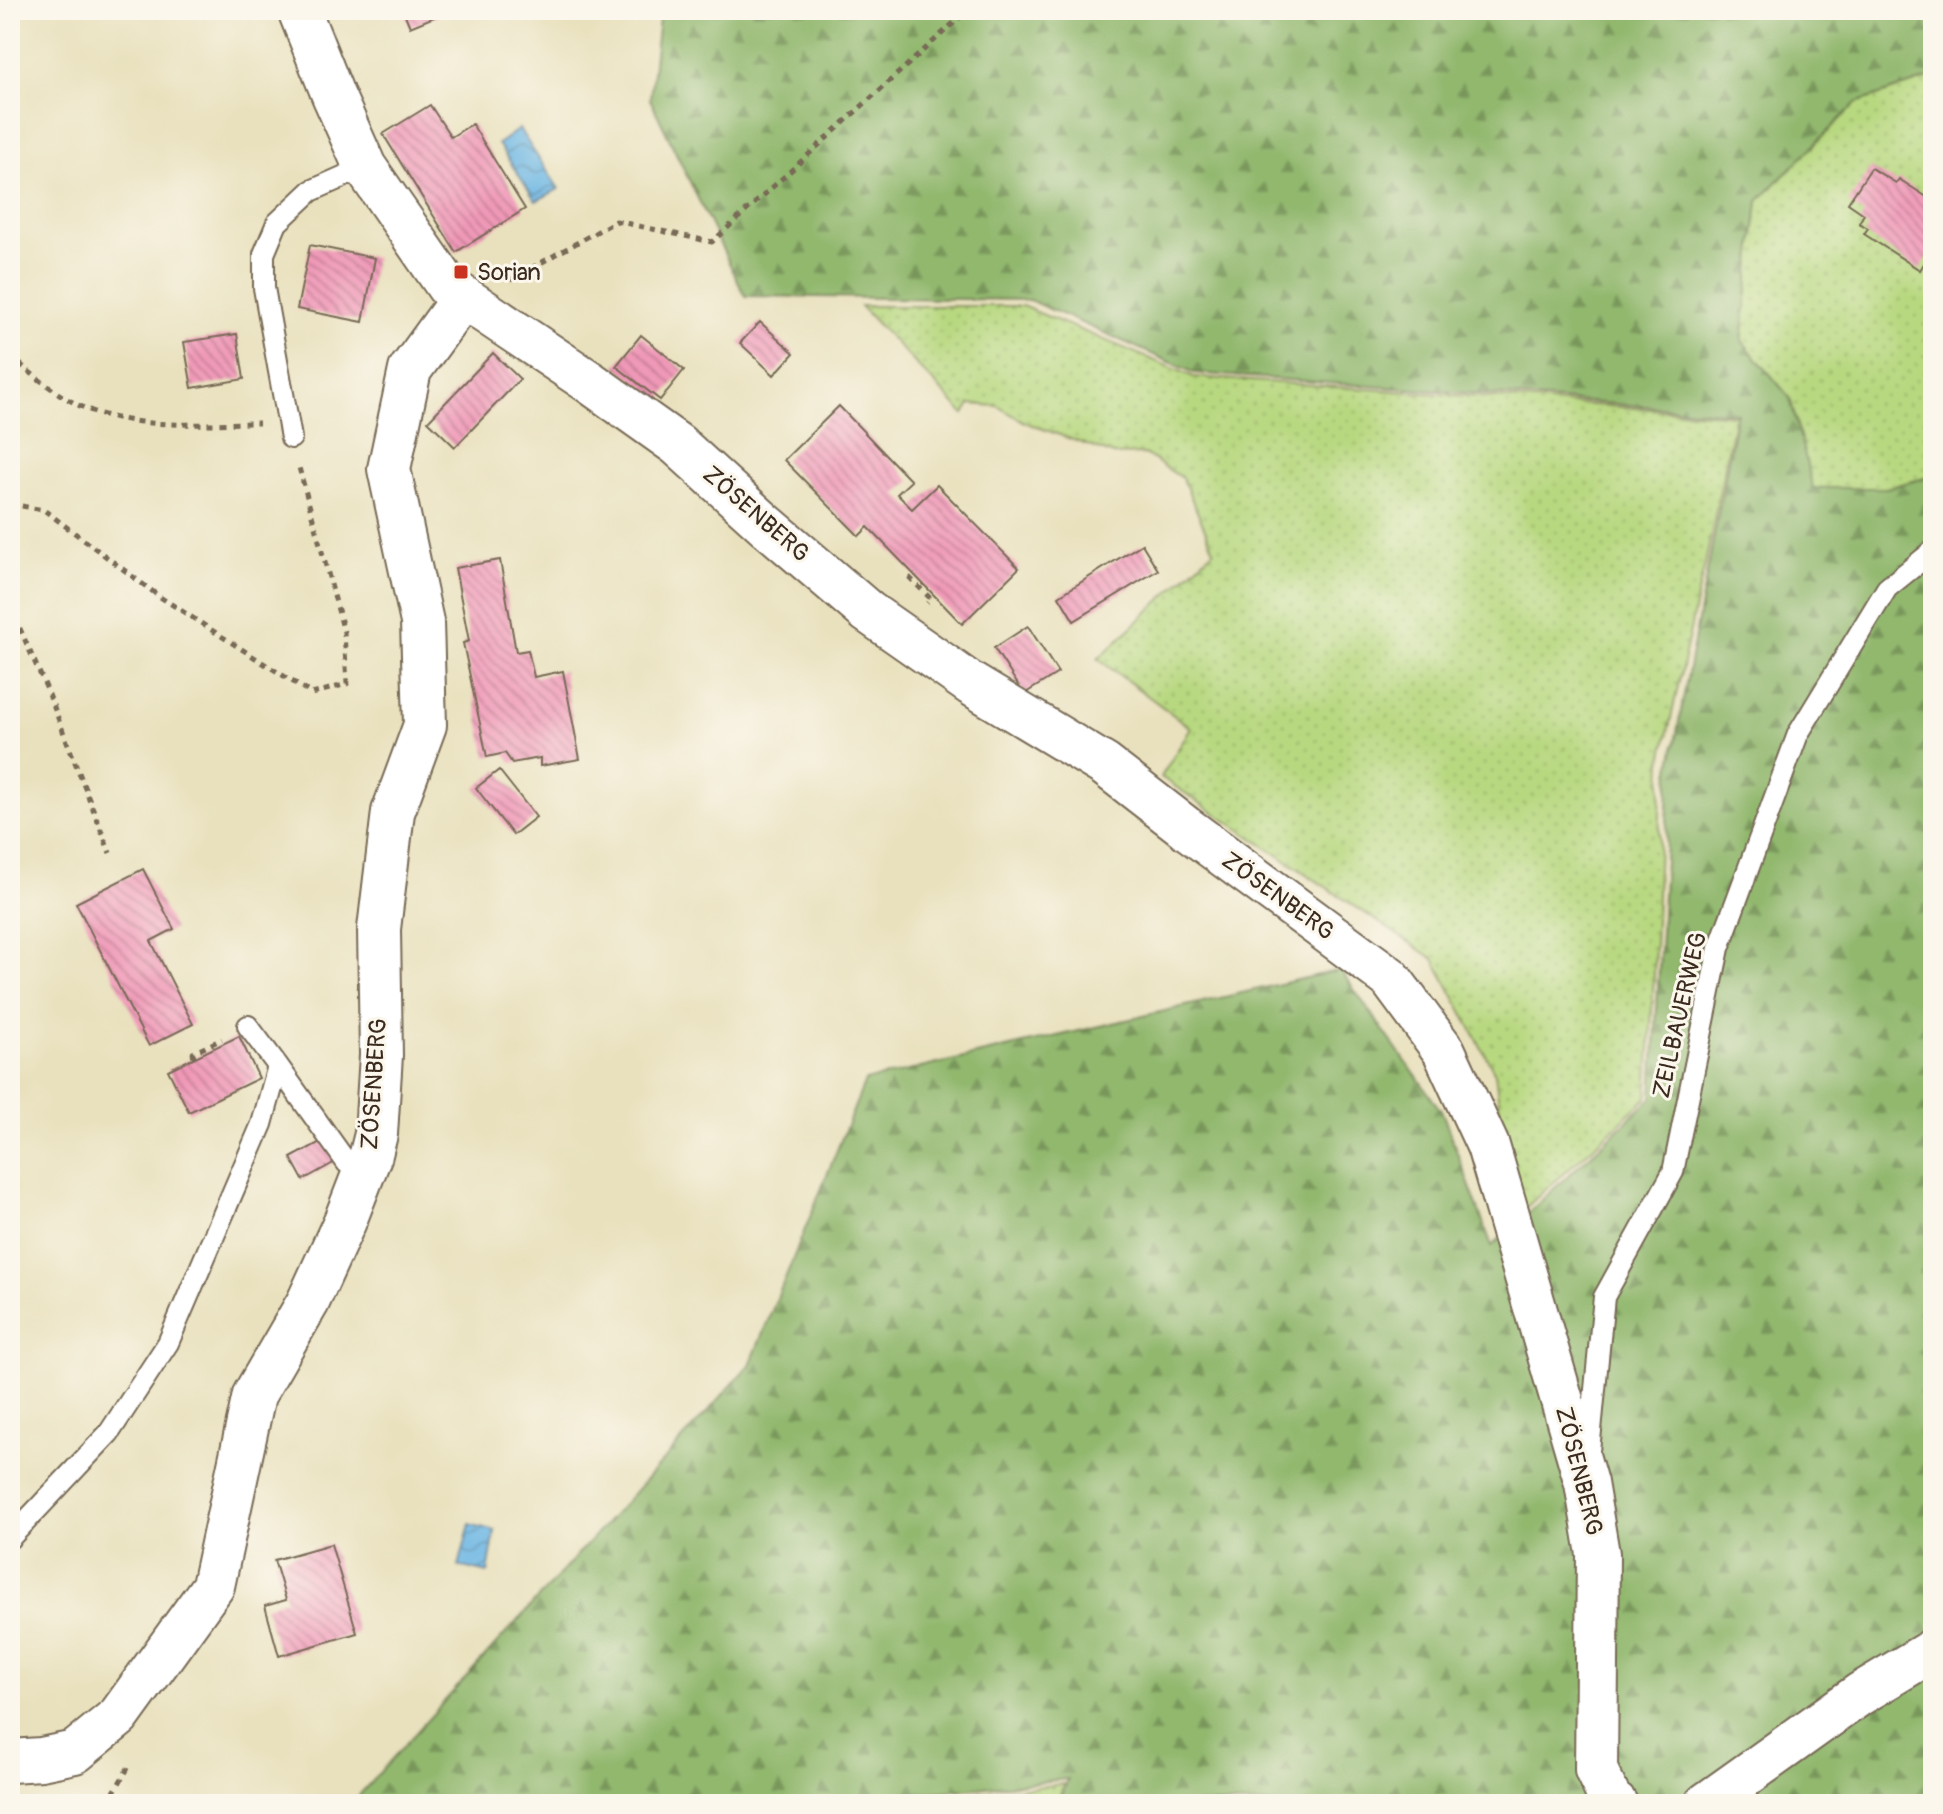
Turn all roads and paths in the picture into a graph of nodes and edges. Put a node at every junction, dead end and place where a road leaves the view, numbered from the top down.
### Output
1 (299, 10) edge
2 (968, 10) edge
3 (365, 167) junction
4 (466, 299) junction
5 (10, 356) edge
6 (289, 430) junction
7 (10, 504) edge
8 (1933, 551) edge
9 (10, 606) edge
10 (110, 853) dead end
11 (248, 1026) dead end
12 (278, 1066) junction
13 (368, 1162) junction
14 (1586, 1483) junction
15 (10, 1538) edge
16 (1933, 1650) edge
17 (10, 1761) edge
18 (1616, 1804) edge
19 (1706, 1804) edge

1 - 3 street, ZÖSENBERG
2 - 4 path
3 - 4 street, ZÖSENBERG
3 - 6 lane
4 - 13 street, ZÖSENBERG
4 - 14 street, ZÖSENBERG
5 - 6 path
6 - 7 path
8 - 14 lane, ZEILBAUERWEG
9 - 10 path
11 - 12 lane
12 - 13 lane
12 - 15 lane
13 - 17 street, ZÖSENBERG
14 - 18 street, ZÖSENBERG
16 - 19 street

